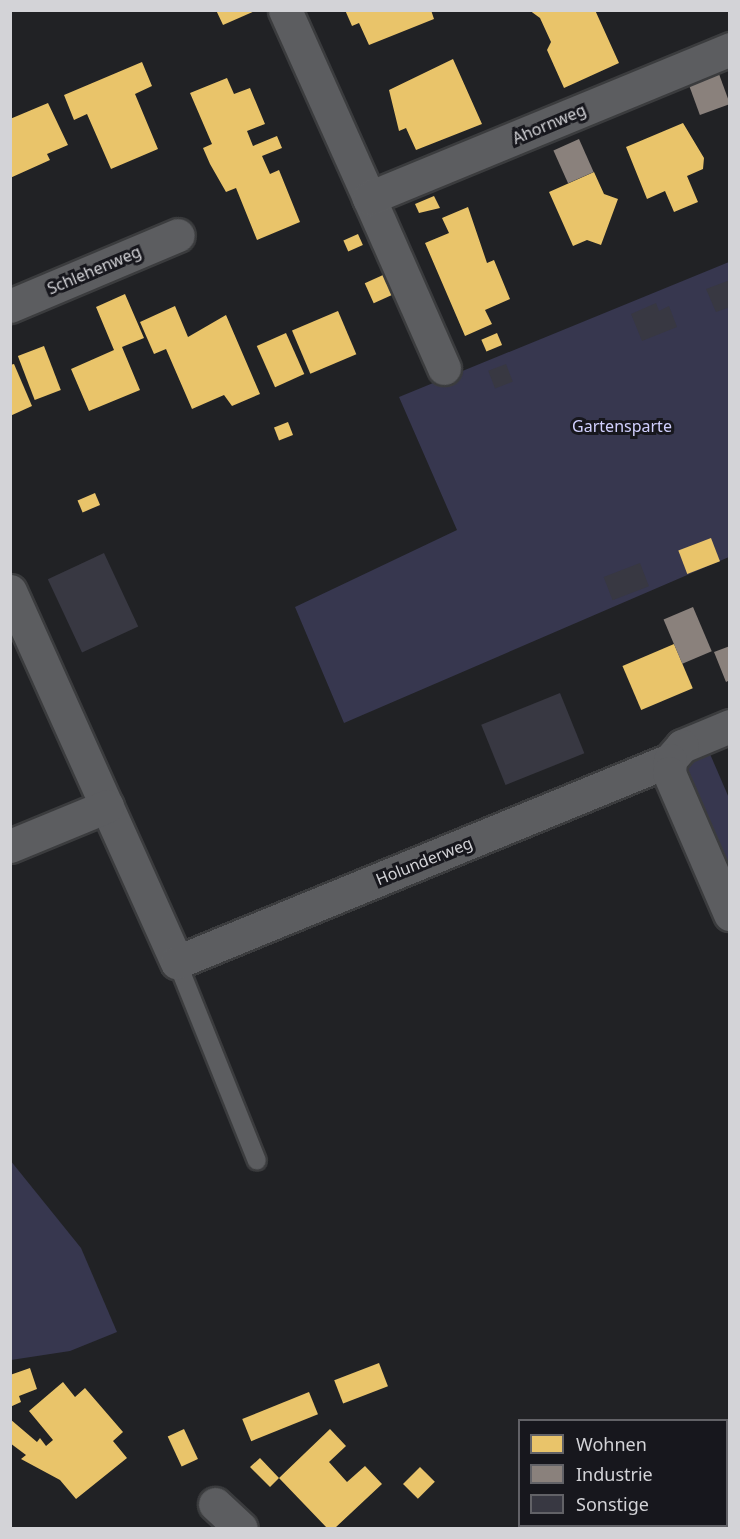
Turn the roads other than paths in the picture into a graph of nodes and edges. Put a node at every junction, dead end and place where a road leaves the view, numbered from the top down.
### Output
1 (285, 10) edge
2 (729, 49) edge
3 (369, 198) junction
4 (178, 235) dead end
5 (10, 306) edge
6 (444, 368) dead end
7 (10, 591) edge
8 (729, 726) edge
9 (670, 760) junction
10 (107, 806) junction
11 (10, 846) edge
12 (729, 914) edge
13 (177, 962) junction
14 (257, 1161) dead end

1 - 3 street
2 - 3 street, Ahornweg
3 - 6 street
4 - 5 street, Schlehenweg
7 - 10 street
8 - 9 street, Holunderweg
9 - 12 street
9 - 13 street, Holunderweg
10 - 11 street
10 - 13 street
13 - 14 lane

